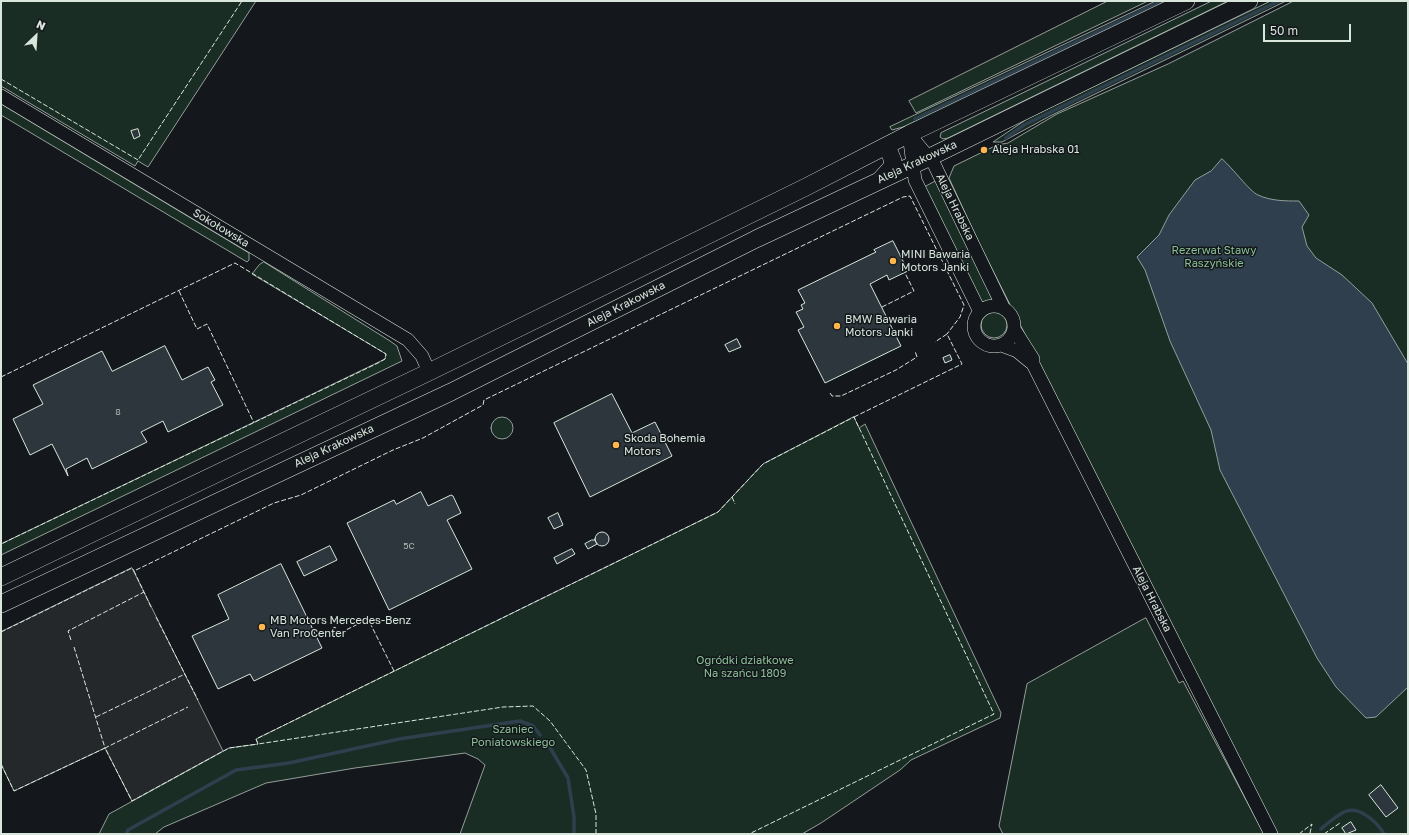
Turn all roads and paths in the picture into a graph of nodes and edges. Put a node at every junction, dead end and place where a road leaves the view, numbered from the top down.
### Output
1 (1186, 1) edge
2 (1249, 1) edge
3 (1, 96) edge
4 (909, 134) junction
5 (887, 146) junction
6 (930, 157) junction
7 (914, 165) junction
8 (881, 179) junction
9 (1004, 308) junction
10 (980, 312) junction
11 (1014, 329) junction
12 (1001, 345) junction
13 (1033, 364) junction
14 (429, 372) junction
15 (1, 577) edge
16 (1, 604) edge
17 (1271, 834) edge

1 - 4 main road
2 - 6 main road, Aleja Krakowska
3 - 14 street, Sokołowska
4 - 5 main road
4 - 6 street, Aleja Hrabska
4 - 7 street, Aleja Hrabska
5 - 8 main road
5 - 14 main road
6 - 7 main road, Aleja Krakowska
6 - 9 street, Aleja Hrabska
7 - 8 main road, Aleja Krakowska
7 - 10 street, Aleja Hrabska
8 - 16 main road, Aleja Krakowska
9 - 10 street
9 - 11 street
10 - 12 street
11 - 12 street
11 - 13 street, Aleja Hrabska
12 - 13 street, Aleja Hrabska
13 - 17 street, Aleja Hrabska
14 - 15 main road

